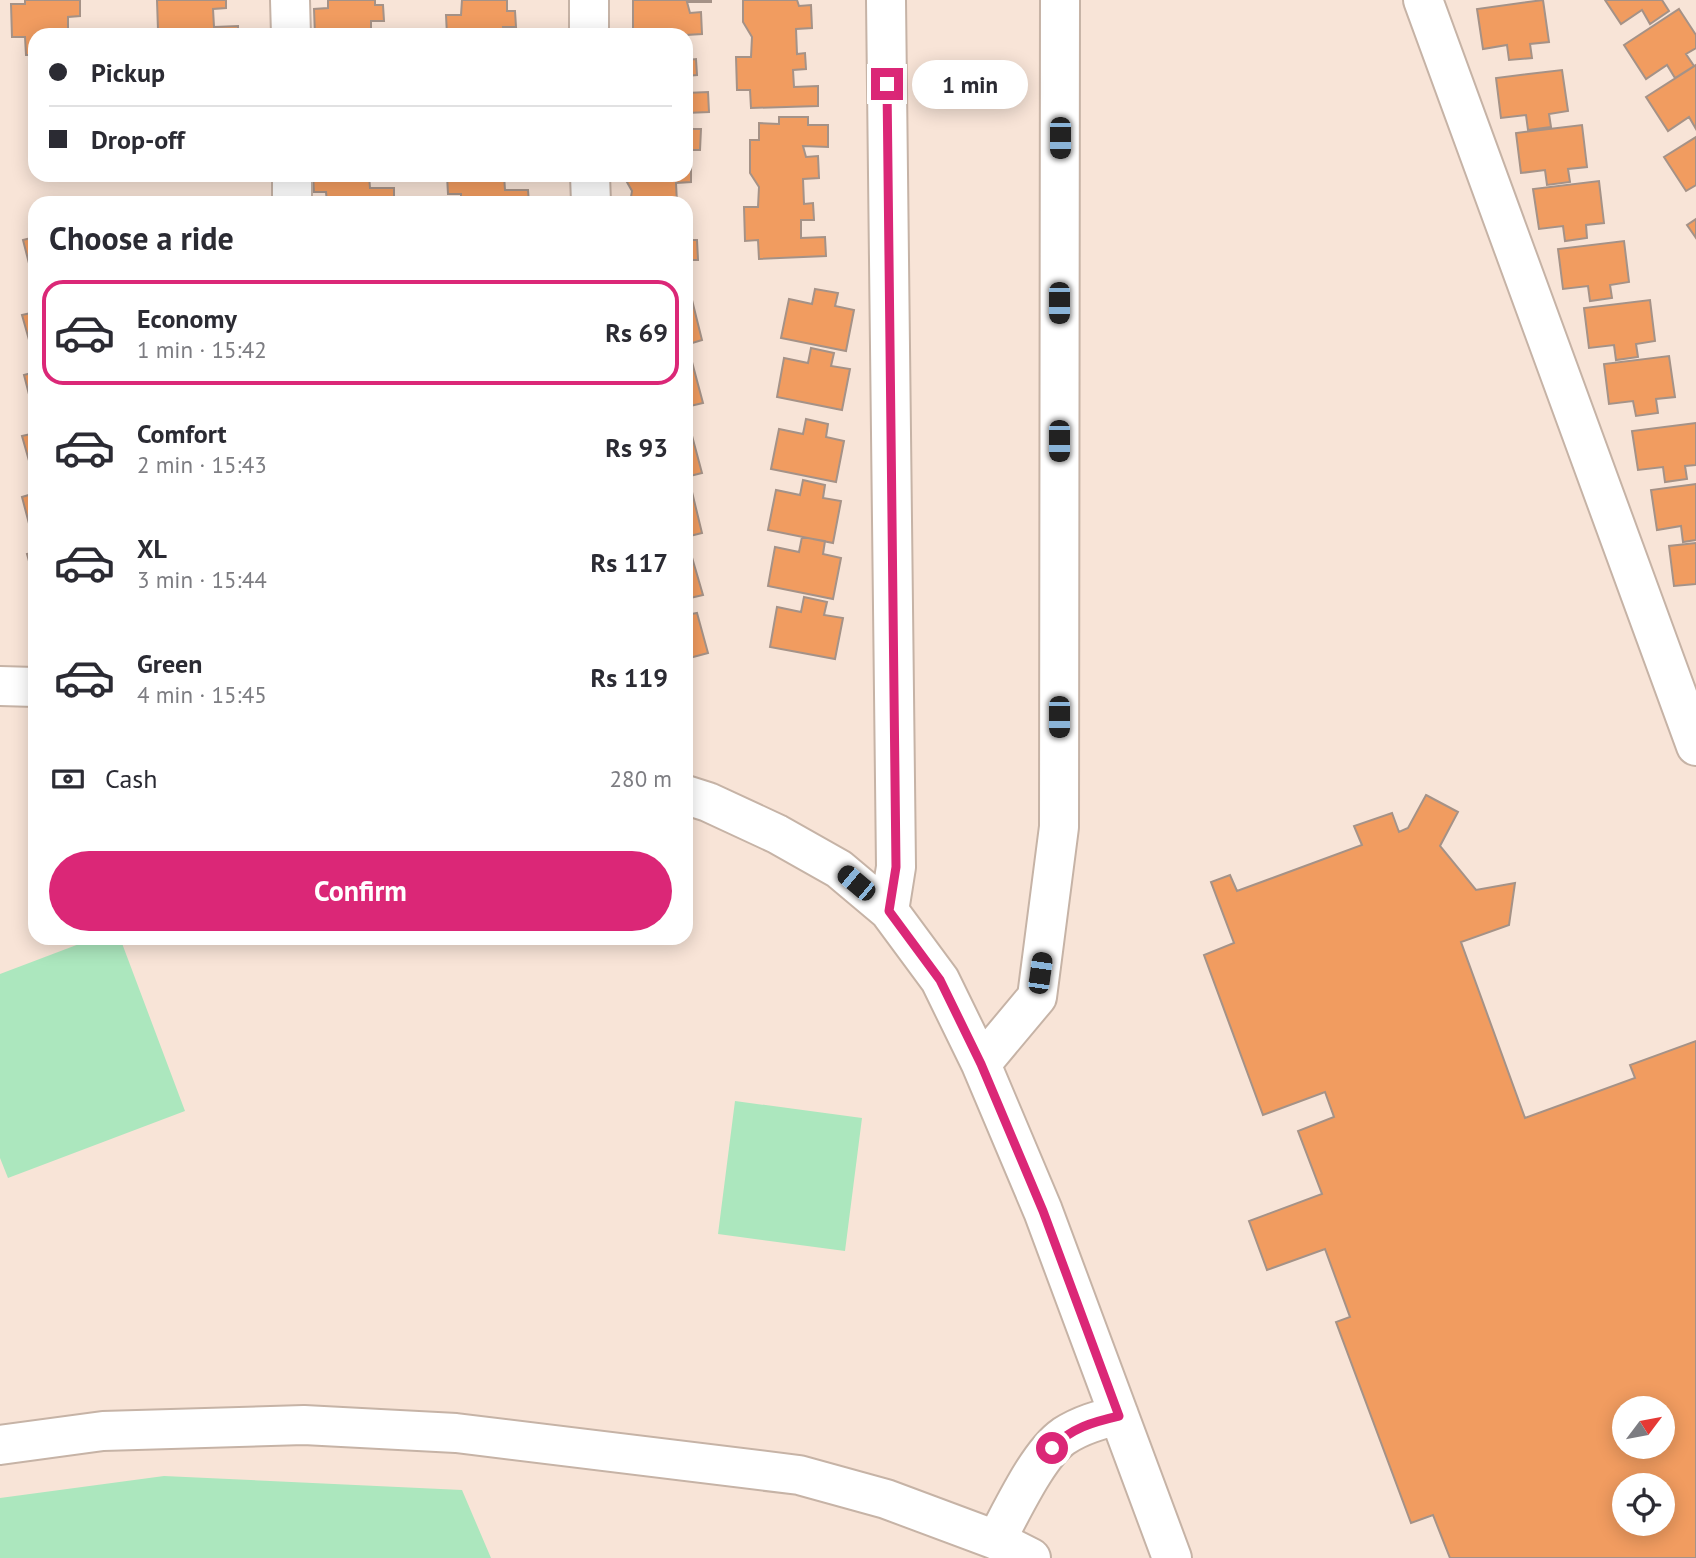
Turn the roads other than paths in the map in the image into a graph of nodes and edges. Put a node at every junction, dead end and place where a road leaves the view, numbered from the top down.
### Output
1 (290, 0) edge
2 (589, 0) edge
3 (886, 0) edge
4 (1060, 0) edge
5 (1423, 0) edge
6 (291, 28) edge
7 (589, 28) edge
8 (0, 686) edge
9 (28, 687) edge
10 (1696, 746) edge
11 (693, 797) edge
12 (889, 911) junction
13 (981, 1064) junction
14 (1119, 1416) junction
15 (0, 1445) edge
16 (996, 1540) junction
17 (1031, 1558) edge
18 (1172, 1558) edge

1 - 6 street
2 - 7 street
3 - 12 street
4 - 13 street
5 - 10 street
8 - 9 street
11 - 12 street
12 - 13 street
13 - 14 street
14 - 16 street
14 - 18 street
15 - 16 street
16 - 17 street

